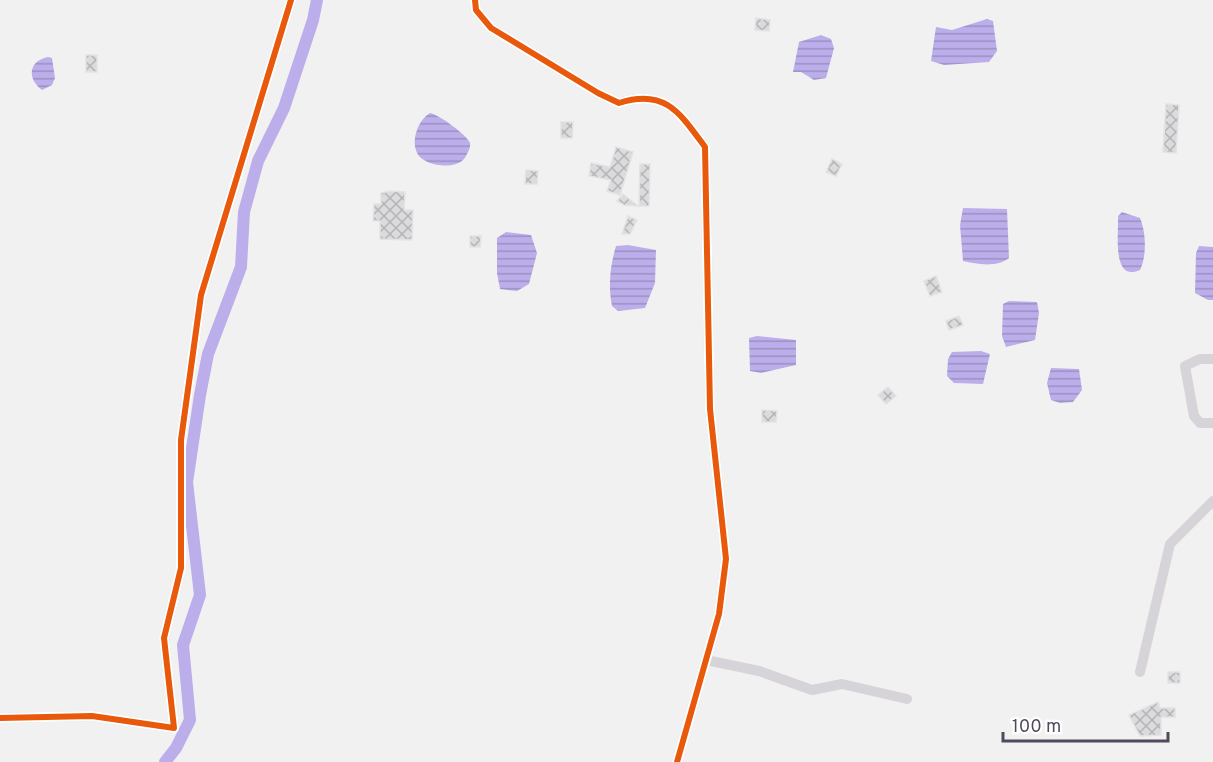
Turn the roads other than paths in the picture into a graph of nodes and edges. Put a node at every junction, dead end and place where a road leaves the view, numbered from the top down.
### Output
1 (291, 0) edge
2 (476, 0) edge
3 (1213, 359) edge
4 (1213, 423) edge
5 (1213, 501) edge
6 (706, 660) junction
7 (1140, 672) dead end
8 (907, 699) dead end
9 (0, 718) edge
10 (677, 762) edge

1 - 9 street
2 - 6 street
3 - 4 street
5 - 7 street
6 - 8 street
6 - 10 street

